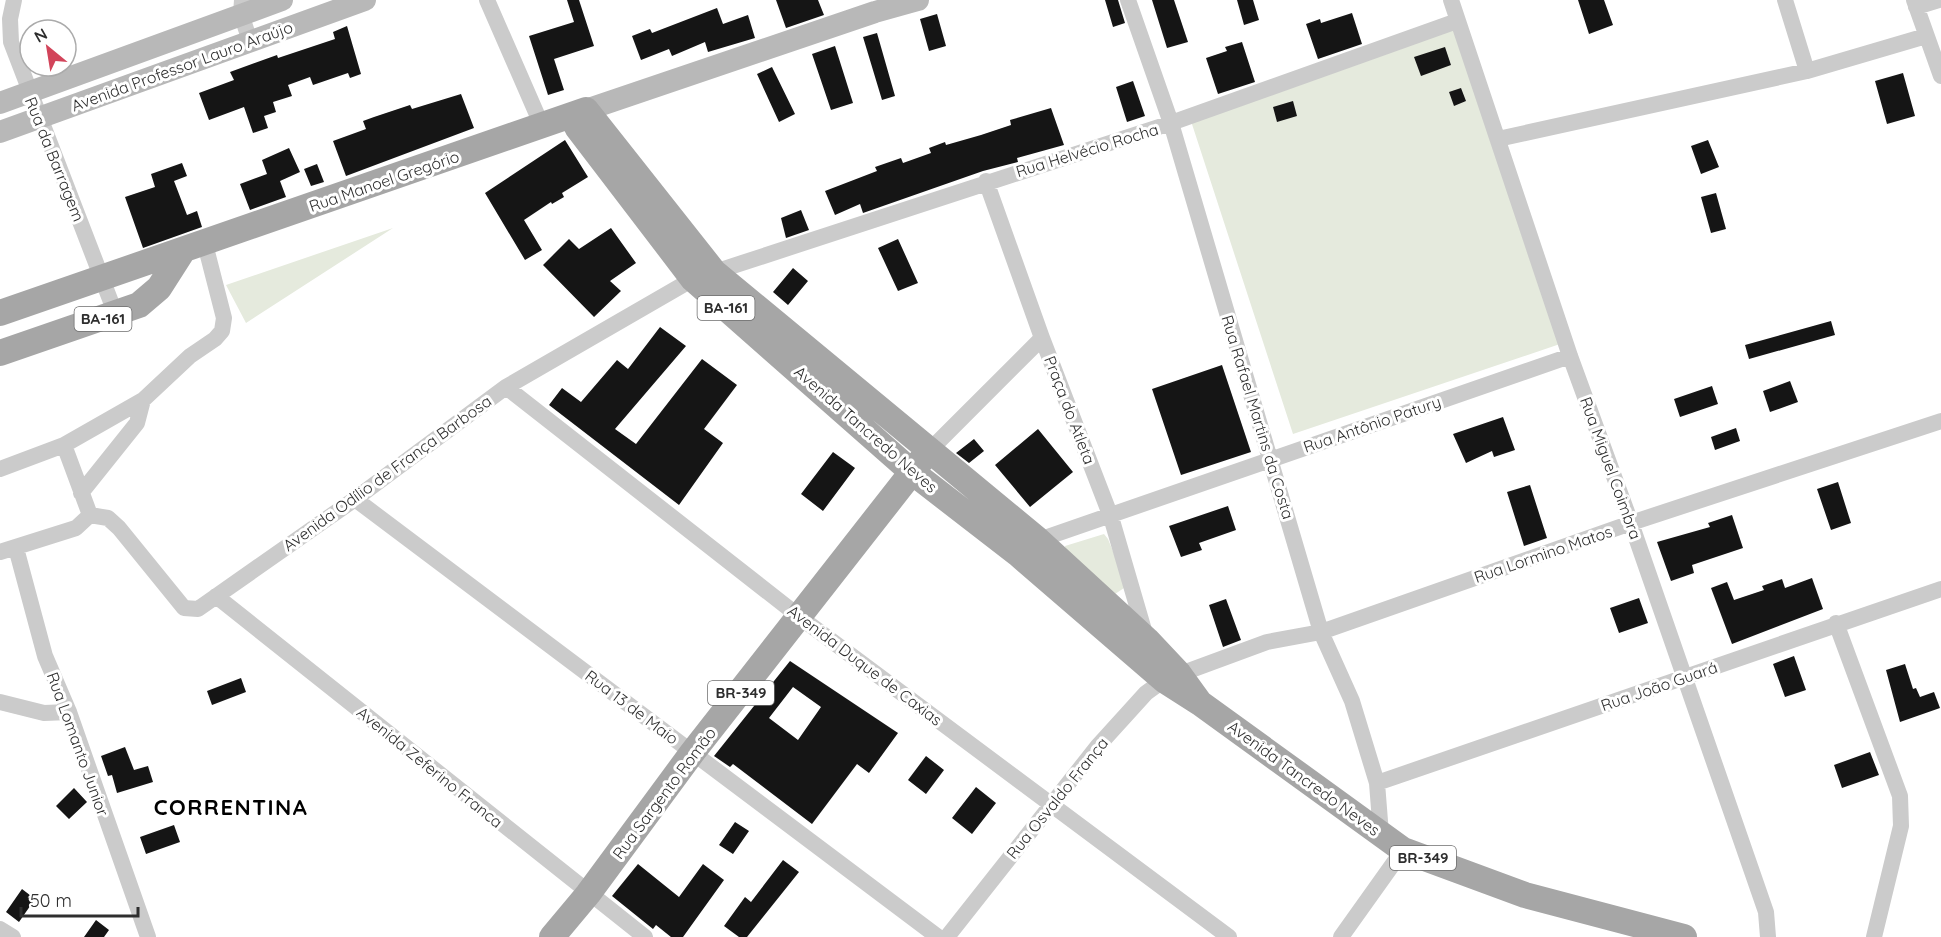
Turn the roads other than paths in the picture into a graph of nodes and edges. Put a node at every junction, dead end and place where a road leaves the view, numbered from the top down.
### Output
1 (14, 0) edge
2 (282, 0) edge
3 (364, 0) edge
4 (488, 0) edge
5 (918, 0) edge
6 (1128, 0) edge
7 (1451, 0) edge
8 (1785, 0) edge
9 (1939, 0) edge
10 (1915, 4) edge
11 (873, 6) edge
12 (242, 7) edge
13 (1457, 21) junction
14 (1926, 36) junction
15 (250, 41) junction
16 (1807, 71) junction
17 (1941, 76) edge
18 (29, 93) junction
19 (0, 104) edge
20 (578, 114) junction
21 (42, 117) junction
22 (1171, 123) junction
23 (542, 126) junction
24 (0, 132) edge
25 (1498, 139) junction
26 (986, 181) junction
27 (194, 248) junction
28 (703, 276) junction
29 (103, 279) junction
30 (0, 313) edge
31 (116, 315) junction
32 (1042, 338) junction
33 (0, 353) edge
34 (1570, 356) junction
35 (506, 387) junction
36 (143, 400) junction
37 (1941, 421) edge
38 (64, 445) junction
39 (931, 449) junction
40 (1271, 458) junction
41 (0, 468) edge
42 (912, 472) junction
43 (81, 493) junction
44 (355, 499) junction
45 (90, 515) junction
46 (1111, 517) junction
47 (1631, 523) junction
48 (1028, 546) junction
49 (8, 550) edge
50 (1941, 588) edge
51 (216, 596) junction
52 (801, 618) junction
53 (1836, 623) junction
54 (1322, 632) junction
55 (1147, 640) junction
56 (1171, 677) junction
57 (1684, 679) junction
58 (0, 702) edge
59 (69, 712) junction
60 (693, 753) junction
61 (1377, 783) junction
62 (1049, 804) junction
63 (1381, 834) junction
64 (1403, 850) junction
65 (588, 894) junction
66 (0, 929) edge
67 (13, 937) edge
68 (148, 937) edge
69 (552, 937) edge
70 (645, 937) edge
71 (938, 937) edge
72 (947, 937) edge
73 (1229, 937) edge
74 (1341, 937) edge
75 (1684, 937) edge
76 (1768, 937) edge
77 (1874, 937) edge

1 - 18 street, Rua da Barragem
2 - 12 street, Avenida Professor Lauro Araújo
3 - 15 street, Avenida Professor Lauro Araújo
4 - 23 street
5 - 11 street
6 - 22 street, Rua Rafael Martins da Costa
7 - 13 street, Rua Miguel Coimbra
8 - 16 street
9 - 10 street
10 - 14 street
11 - 20 street
12 - 15 street
12 - 18 street, Avenida Professor Lauro Araújo
13 - 22 street, Rua Helvécio Rocha
13 - 25 street, Rua Miguel Coimbra
14 - 16 street
14 - 17 street
15 - 21 street, Avenida Professor Lauro Araújo
16 - 25 street
18 - 19 street, Avenida Professor Lauro Araújo
18 - 21 street, Rua da Barragem
20 - 23 main road, Rua Manoel Gregório / BA-161
20 - 28 main road, Avenida Tancredo Neves / BA-161
21 - 24 street, Avenida Professor Lauro Araújo
21 - 29 street, Rua da Barragem
22 - 26 street, Rua Helvécio Rocha
22 - 40 street, Rua Rafael Martins da Costa
23 - 27 main road, Rua Manoel Gregório / BA-161
25 - 34 street, Rua Miguel Coimbra
26 - 28 street, Rua Helvécio Rocha
26 - 32 street, Praça do Atleta
27 - 29 main road, BA-161
27 - 31 main road, BA-161
27 - 36 street
28 - 35 street, Avenida Odílio de França Barbosa
28 - 39 main road, Avenida Tancredo Neves / BA-161
28 - 42 main road, Avenida Tancredo Neves / BA-161
29 - 30 main road, BA-161
29 - 31 street, Rua da Barragem
31 - 33 main road, BA-161
32 - 39 street
32 - 46 street, Praça do Atleta
34 - 40 street, Rua Antônio Patury
34 - 47 street, Rua Miguel Coimbra
35 - 44 street, Avenida Odílio de França Barbosa
35 - 52 street, Avenida Duque de Caxias
36 - 38 street
36 - 43 street
37 - 47 street, Rua Lormino Matos
38 - 41 street
38 - 43 street
39 - 42 main road, Rua Sargento Romão / BR-349
39 - 48 main road, Avenida Tancredo Neves / BR-349
40 - 46 street, Rua Antônio Patury
40 - 54 street, Rua Rafael Martins da Costa
42 - 48 main road, Avenida Tancredo Neves / BR-349
42 - 52 main road, Rua Sargento Romão / BR-349
43 - 45 street
44 - 51 street, Avenida Odílio de França Barbosa
44 - 60 street, Rua 13 de Maio
45 - 49 street
45 - 51 street, Avenida Odílio de França Barbosa
46 - 48 street, Rua Antônio Patury
46 - 55 street, Praça do Atleta
47 - 54 street, Rua Lormino Matos
47 - 57 street, Rua Miguel Coimbra
48 - 55 main road, Avenida Tancredo Neves / BR-349
48 - 56 main road, Avenida Tancredo Neves / BR-349
49 - 59 street, Rua Lomanto Junior
50 - 53 street, Rua João Guará
51 - 65 street, Avenida Zeferino Franca
52 - 60 main road, Rua Sargento Romão / BR-349
52 - 62 street, Avenida Duque de Caxias
53 - 57 street, Rua João Guará
53 - 77 street
54 - 56 street, Rua Lormino Matos
54 - 61 street, Rua Rafael Martins da Costa
55 - 56 main road, Avenida Tancredo Neves / BR-349
56 - 62 street, Rua Osvaldo França
56 - 63 main road, Avenida Tancredo Neves / BR-349
57 - 61 street, Rua João Guará
57 - 76 street, Rua Miguel Coimbra
58 - 59 street
59 - 68 street, Rua Lomanto Junior
60 - 65 main road, Rua Sargento Romão / BR-349
60 - 71 street, Rua 13 de Maio
61 - 63 street, Rua Rafael Martins da Costa
62 - 72 street, Rua Osvaldo França
62 - 73 street, Avenida Duque de Caxias
63 - 64 main road, Avenida Tancredo Neves / BR-349
64 - 74 street
64 - 75 main road, Avenida Tancredo Neves / BR-349
65 - 69 main road, Rua Sargento Romão / BR-349
65 - 70 street, Avenida Zeferino Franca
66 - 67 street

